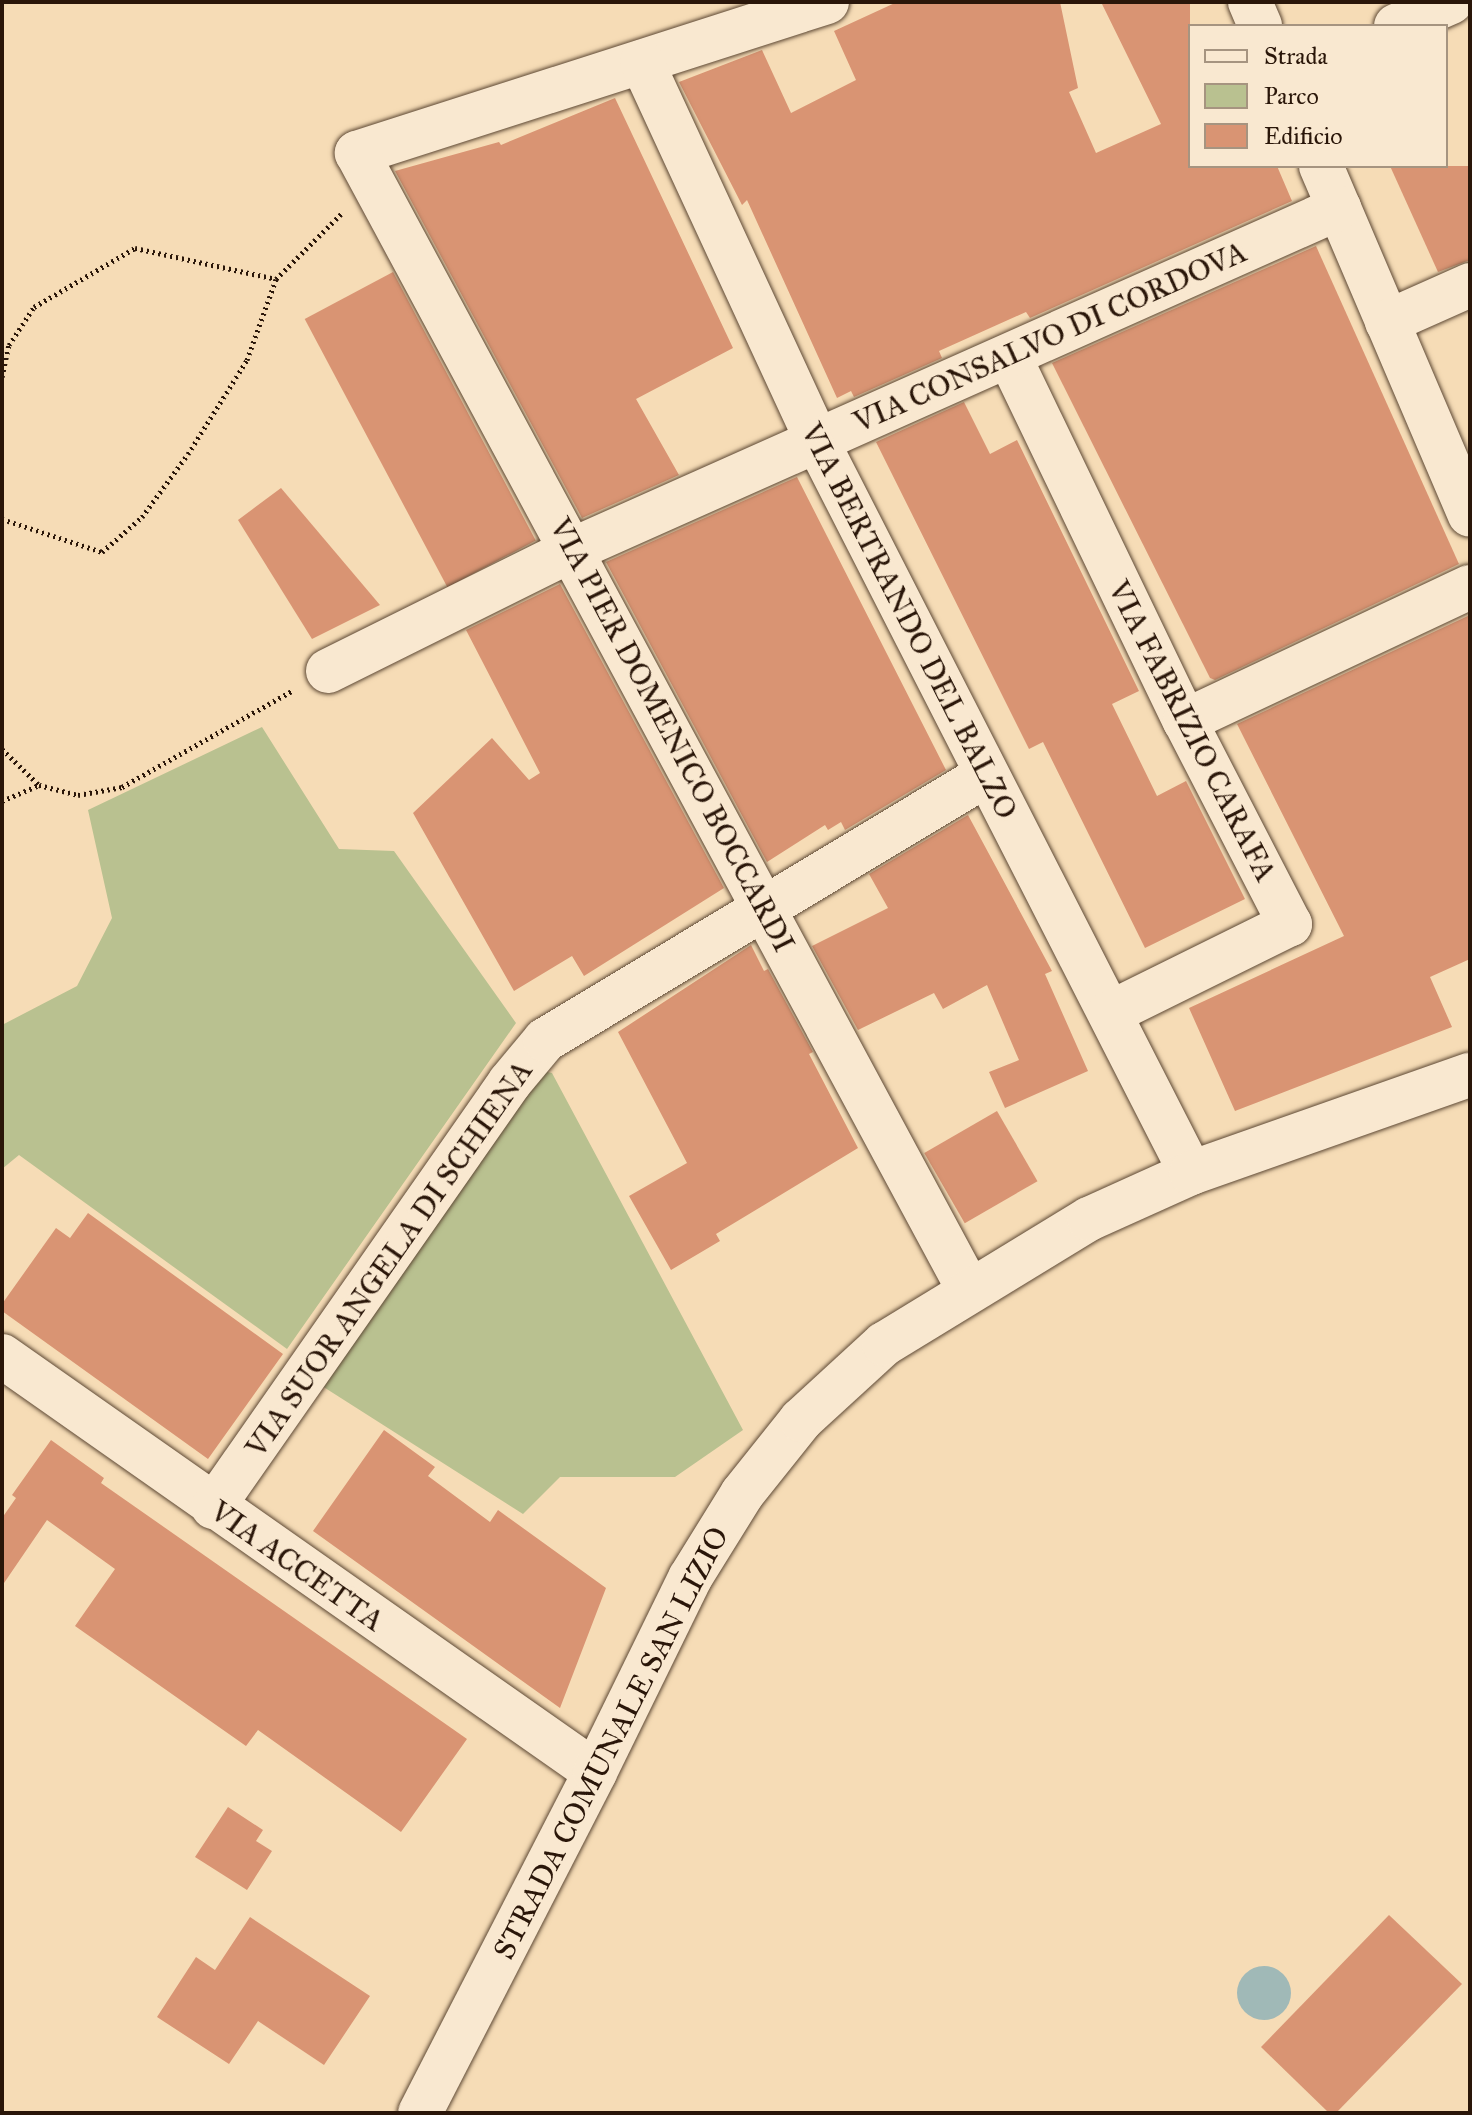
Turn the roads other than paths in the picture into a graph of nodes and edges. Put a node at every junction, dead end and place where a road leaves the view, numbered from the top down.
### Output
1 (827, 2) edge
2 (1250, 2) edge
3 (1451, 2) edge
4 (1259, 24) edge
5 (1401, 24) edge
6 (642, 62) junction
7 (1322, 168) edge
8 (1339, 208) junction
9 (1470, 285) edge
10 (1387, 322) junction
11 (1009, 356) junction
12 (817, 441) junction
13 (1470, 515) edge
14 (572, 550) junction
15 (1470, 587) edge
16 (328, 671) road end
17 (1185, 721) junction
18 (986, 775) junction
19 (766, 908) junction
20 (1110, 1013) junction
21 (1470, 1075) edge
22 (1191, 1173) junction
23 (969, 1290) junction
24 (2, 1356) edge
25 (213, 1507) junction
26 (595, 1772) junction
27 (420, 2113) edge

1 - 6 street
2 - 4 street
3 - 5 street
6 - 12 street, VIA BERTRANDO DEL BALZO
6 - 14 street, VIA PIER DOMENICO BOCCARDI
7 - 8 street
8 - 10 street
8 - 11 street, VIA CONSALVO DI CORDOVA
9 - 10 street
10 - 13 street
11 - 12 street, VIA CONSALVO DI CORDOVA
11 - 17 street, VIA FABRIZIO CARAFA
12 - 14 street, VIA CONSALVO DI CORDOVA
12 - 18 street, VIA BERTRANDO DEL BALZO
14 - 16 street, VIA CONSALVO DI CORDOVA
14 - 19 street, VIA PIER DOMENICO BOCCARDI
15 - 17 street
17 - 20 street, VIA FABRIZIO CARAFA
18 - 19 street, VIA SUOR ANGELA DI SCHIENA
18 - 20 street, VIA BERTRANDO DEL BALZO
19 - 23 street, VIA PIER DOMENICO BOCCARDI
19 - 25 street, VIA SUOR ANGELA DI SCHIENA
20 - 22 street, VIA BERTRANDO DEL BALZO
21 - 22 street, STRADA COMUNALE SAN LIZIO
22 - 23 street, STRADA COMUNALE SAN LIZIO
23 - 26 street, STRADA COMUNALE SAN LIZIO
24 - 25 street, VIA ACCETTA
25 - 26 street, VIA ACCETTA
26 - 27 street, STRADA COMUNALE SAN LIZIO

